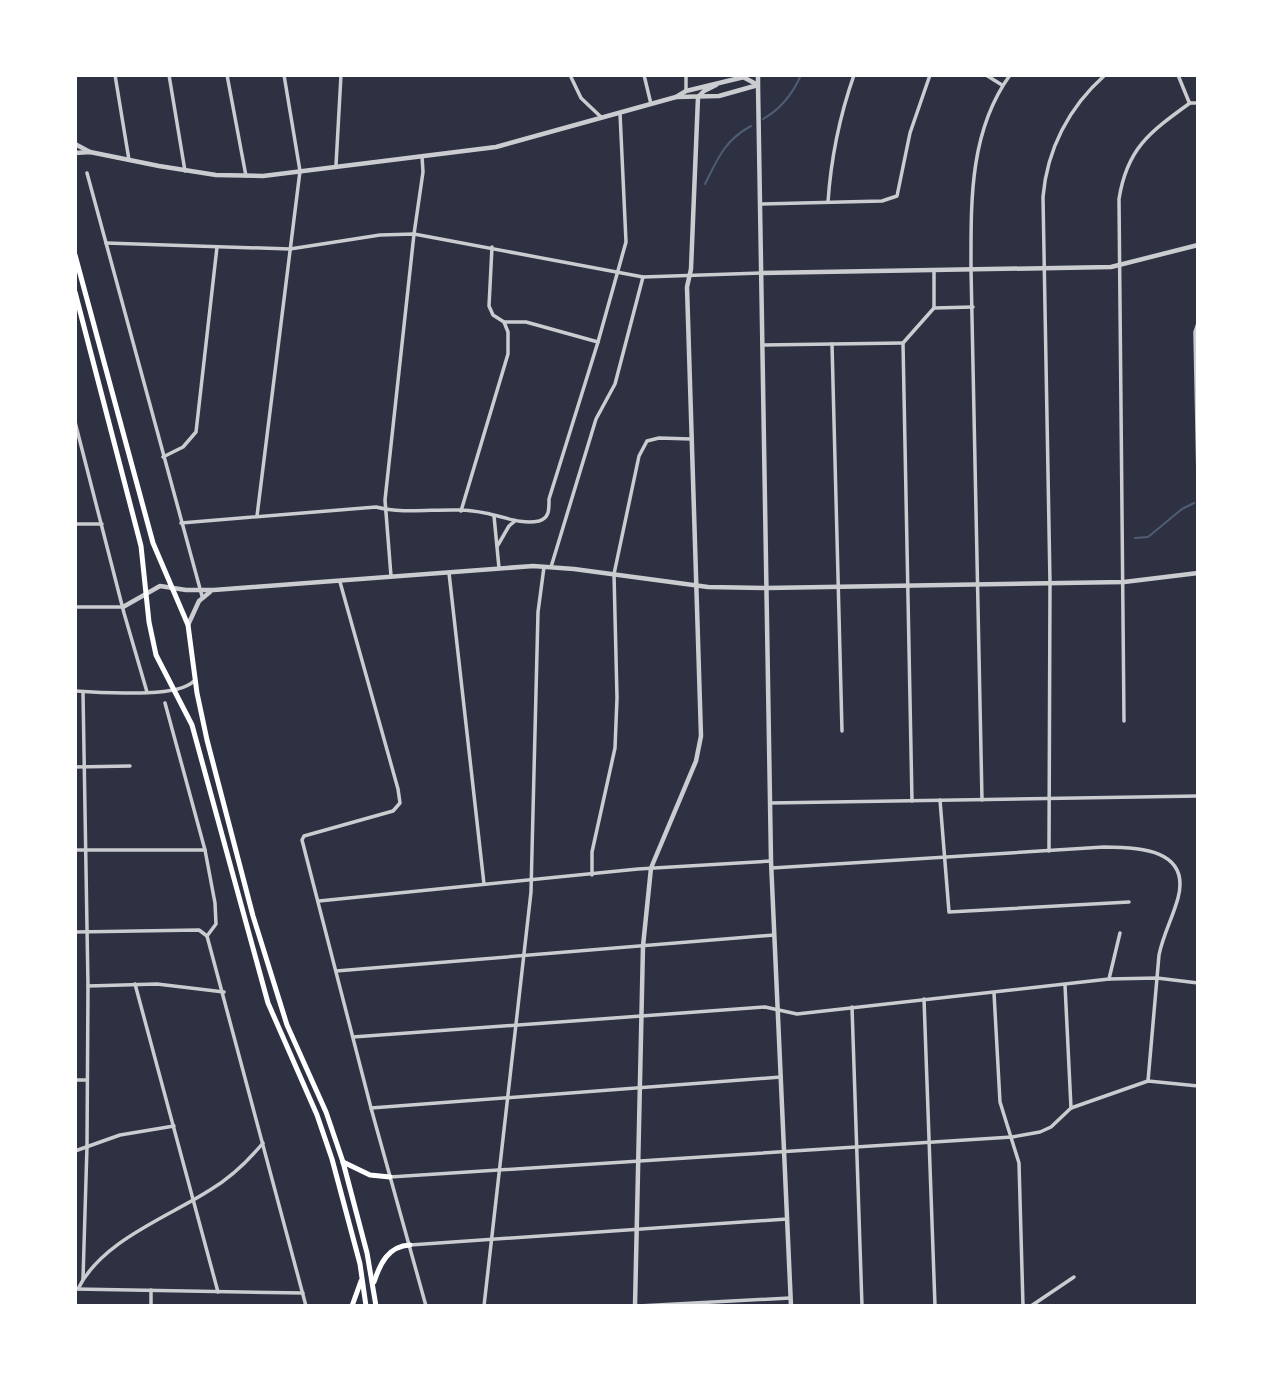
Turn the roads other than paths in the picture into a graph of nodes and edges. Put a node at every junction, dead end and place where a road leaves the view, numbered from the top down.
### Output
1 (115, 75) edge
2 (169, 75) edge
3 (228, 75) edge
4 (284, 75) edge
5 (341, 75) edge
6 (570, 75) edge
7 (644, 75) edge
8 (686, 75) edge
9 (758, 75) edge
10 (854, 75) edge
11 (930, 75) edge
12 (986, 75) edge
13 (1010, 75) edge
14 (1105, 75) edge
15 (1178, 75) edge
16 (745, 76) edge
17 (716, 85) junction
18 (758, 85) junction
19 (1003, 85) junction
20 (686, 91) junction
21 (676, 97) junction
22 (698, 97) junction
23 (1190, 103) junction
24 (1198, 103) edge
25 (651, 104) junction
26 (620, 113) junction
27 (602, 118) junction
28 (75, 144) edge
29 (90, 152) junction
30 (75, 153) edge
31 (422, 155) junction
32 (129, 160) junction
33 (336, 166) junction
34 (185, 171) junction
35 (300, 171) junction
36 (87, 173) dead end
37 (246, 177) junction
38 (828, 202) junction
39 (758, 204) junction
40 (414, 234) junction
41 (106, 243) junction
42 (1198, 245) edge
43 (217, 247) junction
44 (492, 247) junction
45 (290, 249) junction
46 (75, 255) edge
47 (1119, 266) junction
48 (1044, 268) junction
49 (971, 269) junction
50 (934, 270) junction
51 (619, 273) junction
52 (761, 273) junction
53 (643, 277) junction
54 (689, 277) junction
55 (75, 292) edge
56 (973, 307) junction
57 (934, 308) junction
58 (504, 322) junction
59 (1198, 323) edge
60 (598, 342) junction
61 (903, 343) junction
62 (831, 344) junction
63 (763, 345) junction
64 (75, 422) edge
65 (77, 435) edge
66 (691, 439) junction
67 (163, 457) junction
68 (1198, 480) edge
69 (385, 509) junction
70 (461, 511) junction
71 (257, 516) junction
72 (494, 516) junction
73 (515, 521) junction
74 (181, 523) junction
75 (75, 524) edge
76 (102, 524) junction
77 (498, 547) junction
78 (547, 567) junction
79 (499, 568) junction
80 (449, 573) junction
81 (1198, 573) edge
82 (614, 574) junction
83 (391, 578) junction
84 (340, 582) junction
85 (1124, 582) junction
86 (1050, 583) junction
87 (696, 585) junction
88 (979, 585) junction
89 (171, 586) junction
90 (908, 586) junction
91 (767, 588) junction
92 (837, 588) junction
93 (202, 593) junction
94 (146, 595) junction
95 (75, 607) edge
96 (122, 607) junction
97 (188, 625) junction
98 (196, 679) junction
99 (174, 690) junction
100 (75, 691) edge
101 (83, 692) junction
102 (148, 692) junction
103 (164, 704) dead end
104 (1124, 721) dead end
105 (842, 731) dead end
106 (130, 766) dead end
107 (75, 767) edge
108 (83, 767) junction
109 (1198, 796) edge
110 (1049, 799) junction
111 (940, 800) junction
112 (982, 800) junction
113 (912, 801) junction
114 (770, 803) junction
115 (75, 850) edge
116 (84, 850) junction
117 (205, 850) junction
118 (1049, 851) junction
119 (946, 857) junction
120 (771, 860) junction
121 (772, 868) junction
122 (651, 869) junction
123 (592, 875) junction
124 (531, 880) junction
125 (484, 885) junction
126 (319, 901) junction
127 (1129, 902) dead end
128 (75, 932) edge
129 (88, 932) junction
130 (1120, 933) dead end
131 (775, 935) junction
132 (207, 936) junction
133 (643, 946) junction
134 (524, 955) junction
135 (336, 971) junction
136 (1157, 978) junction
137 (1109, 979) junction
138 (1198, 983) edge
139 (135, 984) junction
140 (1065, 985) junction
141 (88, 986) junction
142 (224, 992) junction
143 (994, 992) junction
144 (924, 999) junction
145 (852, 1007) junction
146 (778, 1009) junction
147 (641, 1016) junction
148 (516, 1026) junction
149 (353, 1037) junction
150 (780, 1077) junction
151 (75, 1080) edge
152 (88, 1080) junction
153 (1148, 1080) junction
154 (1198, 1086) edge
155 (640, 1088) junction
156 (508, 1098) junction
157 (371, 1108) junction
158 (1071, 1108) junction
159 (174, 1126) junction
160 (1012, 1138) junction
161 (263, 1143) junction
162 (929, 1144) junction
163 (87, 1146) junction
164 (857, 1148) junction
165 (75, 1151) edge
166 (784, 1152) junction
167 (639, 1160) junction
168 (343, 1162) junction
169 (498, 1169) junction
170 (390, 1177) junction
171 (194, 1200) junction
172 (787, 1219) junction
173 (637, 1229) junction
174 (491, 1238) junction
175 (410, 1245) junction
176 (1074, 1277) dead end
177 (362, 1278) junction
178 (83, 1279) junction
179 (373, 1285) junction
180 (77, 1289) edge
181 (151, 1290) junction
182 (218, 1292) junction
183 (303, 1293) junction
184 (790, 1298) junction
185 (151, 1306) edge
186 (306, 1306) edge
187 (352, 1306) edge
188 (366, 1306) edge
189 (376, 1306) edge
190 (426, 1306) edge
191 (484, 1306) edge
192 (637, 1306) edge
193 (791, 1306) edge
194 (862, 1306) edge
195 (935, 1306) edge
196 (1023, 1306) edge
197 (1031, 1306) edge

1 - 32 street
2 - 34 street
3 - 37 street
4 - 35 street
5 - 33 street
6 - 27 street
7 - 25 street
8 - 20 street
9 - 18 street
10 - 38 street
11 - 38 street
12 - 19 street
13 - 19 street
14 - 48 street
15 - 23 street
16 - 17 street
16 - 18 street
17 - 20 street
17 - 22 street
18 - 22 street
18 - 39 street
19 - 49 street
20 - 21 street
21 - 22 street
21 - 25 street
22 - 54 street
23 - 24 street
23 - 47 street
25 - 26 street
26 - 27 street
26 - 51 street
27 - 31 street
28 - 29 street
29 - 30 street
29 - 32 street
31 - 33 street
31 - 40 street
32 - 34 street
33 - 35 street
34 - 37 street
35 - 37 street
35 - 45 street
36 - 41 street
38 - 39 street
39 - 52 street
40 - 44 street
40 - 45 street
40 - 69 street
41 - 43 street
41 - 67 street
42 - 47 street
43 - 45 street
43 - 67 street
44 - 51 street
44 - 58 street
45 - 71 street
46 - 89 main road
47 - 48 street
47 - 85 street
48 - 49 street
48 - 86 street
49 - 50 street
49 - 56 street
50 - 52 street
50 - 57 street
51 - 53 street
51 - 60 street
52 - 54 street
52 - 63 street
53 - 54 street
53 - 78 street
54 - 66 street
55 - 94 main road
56 - 57 street
56 - 88 street
57 - 61 street
58 - 60 street
58 - 70 street
59 - 68 street
60 - 73 street
61 - 62 street
61 - 90 street
62 - 63 street
62 - 92 street
63 - 91 street
64 - 65 street
65 - 76 street
66 - 82 street
66 - 87 street
67 - 74 street
69 - 70 street
69 - 71 street
69 - 83 street
70 - 72 street
71 - 74 street
72 - 73 street
72 - 77 street
73 - 77 street
74 - 93 street
75 - 76 street
76 - 96 street
77 - 79 street
78 - 79 street
78 - 82 street
78 - 124 street
79 - 80 street
80 - 83 street
80 - 125 street
81 - 85 street
82 - 87 street
82 - 123 street
83 - 84 street
84 - 93 street
84 - 126 street
85 - 86 street
85 - 104 street
86 - 88 street
86 - 110 street
87 - 91 street
87 - 122 street
88 - 90 street
88 - 112 street
89 - 93 street
89 - 94 street
89 - 97 main road
90 - 92 street
90 - 113 street
91 - 92 street
91 - 114 street
92 - 105 street
93 - 97 street
94 - 96 street
94 - 99 main road
95 - 96 street
96 - 102 street
97 - 98 main road
98 - 99 street
98 - 168 main road
99 - 102 street
99 - 177 main road
100 - 101 street
101 - 102 street
101 - 108 street
103 - 117 street
106 - 108 street
107 - 108 street
108 - 116 street
109 - 110 street
110 - 112 street
110 - 118 street
111 - 112 street
111 - 113 street
111 - 119 street
113 - 114 street
114 - 120 street
115 - 116 street
116 - 117 street
116 - 129 street
117 - 132 street
118 - 119 street
118 - 136 street
119 - 121 street
119 - 127 street
120 - 121 street
120 - 122 street
121 - 131 street
122 - 123 street
122 - 133 street
123 - 124 street
124 - 125 street
124 - 134 street
125 - 126 street
126 - 135 street
128 - 129 street
129 - 132 street
129 - 141 street
130 - 137 street
131 - 133 street
131 - 146 street
132 - 142 street
133 - 134 street
133 - 147 street
134 - 135 street
134 - 148 street
135 - 149 street
136 - 137 street
136 - 138 street
136 - 153 street
137 - 140 street
139 - 141 street
139 - 142 street
139 - 159 street
140 - 143 street
140 - 158 street
141 - 152 street
142 - 161 street
143 - 144 street
143 - 160 street
144 - 145 street
144 - 162 street
145 - 146 street
145 - 164 street
146 - 147 street
146 - 150 street
147 - 148 street
147 - 155 street
148 - 149 street
148 - 156 street
149 - 157 street
150 - 155 street
150 - 166 street
151 - 152 street
152 - 163 street
153 - 154 street
153 - 158 street
155 - 156 street
155 - 167 street
156 - 157 street
156 - 169 street
157 - 170 street
158 - 160 street
159 - 163 street
159 - 171 street
160 - 162 street
160 - 196 street
161 - 171 street
161 - 183 street
162 - 164 street
162 - 195 street
163 - 165 street
163 - 178 street
164 - 166 street
164 - 194 street
166 - 167 street
166 - 172 street
167 - 169 street
167 - 173 street
168 - 170 main road
168 - 179 main road
169 - 170 street
169 - 174 street
170 - 175 street
171 - 178 street
171 - 182 street
172 - 173 street
172 - 184 street
173 - 174 street
173 - 192 street
174 - 175 street
174 - 191 street
175 - 179 main road
175 - 190 street
176 - 197 street
177 - 187 main road
177 - 188 main road
178 - 180 street
179 - 189 main road
180 - 181 street
181 - 182 street
181 - 185 street
182 - 183 street
183 - 186 street
184 - 192 street
184 - 193 street

